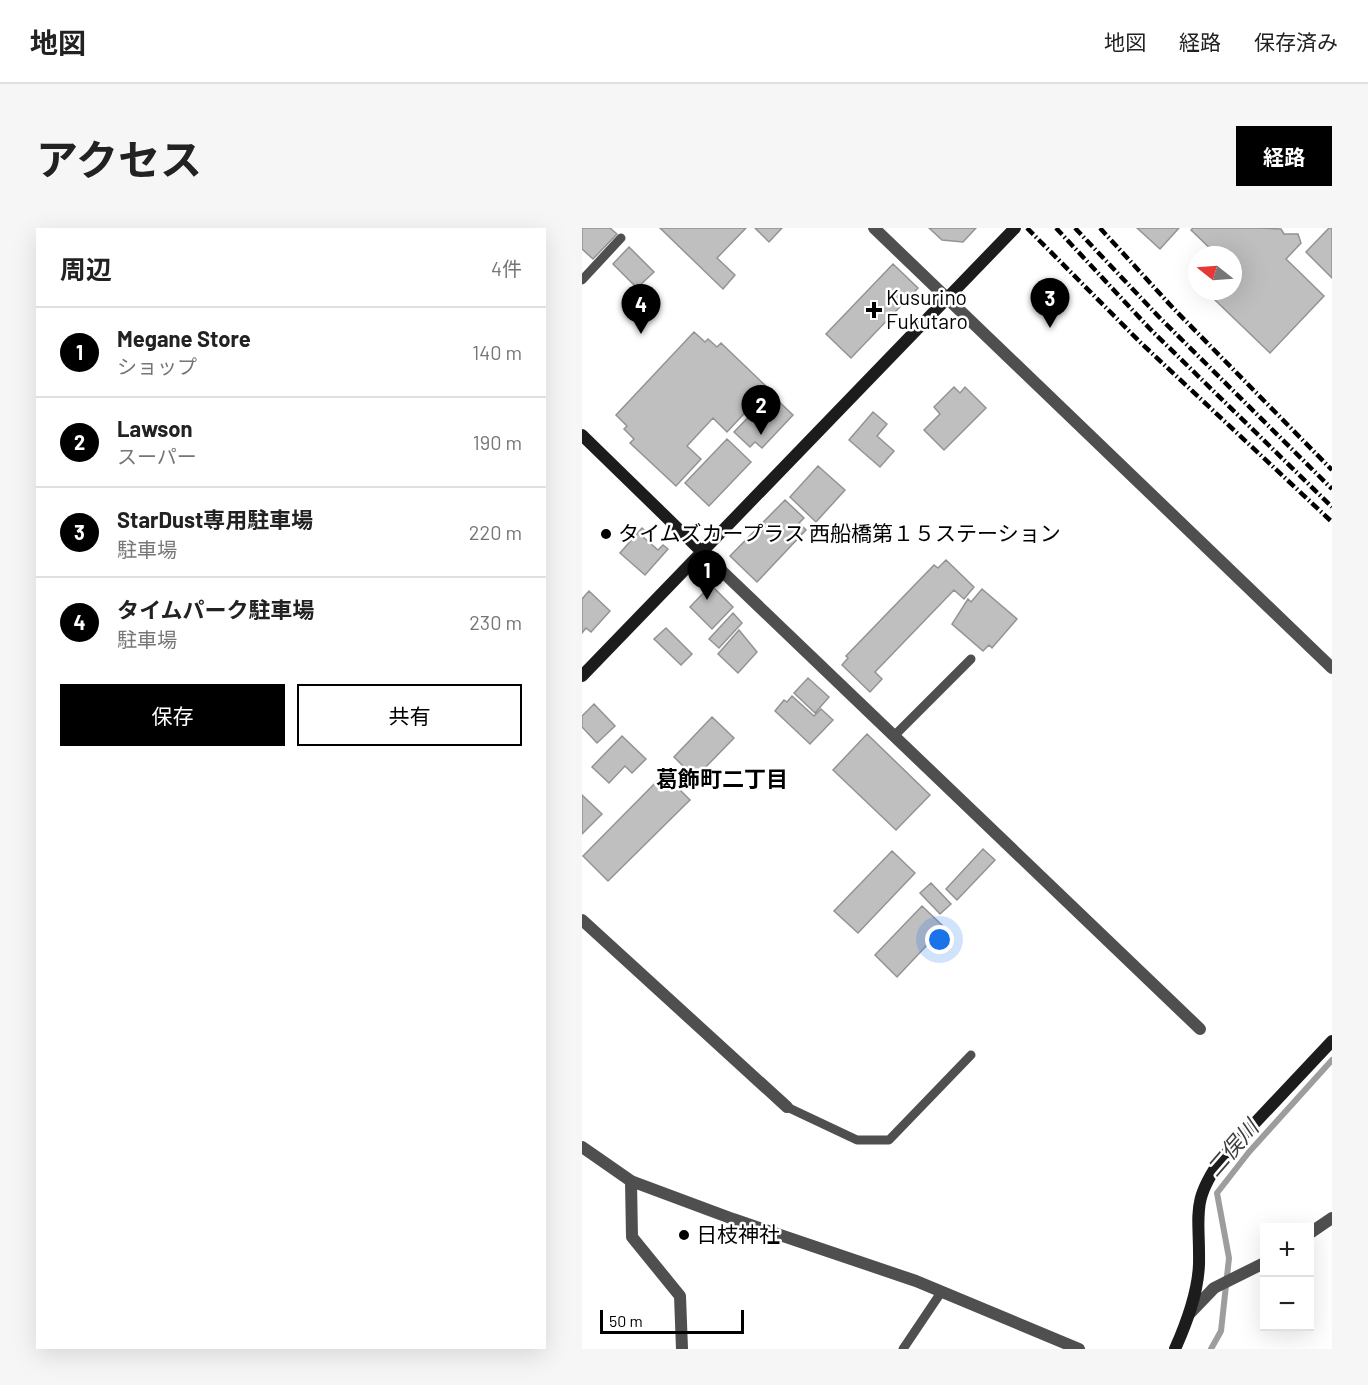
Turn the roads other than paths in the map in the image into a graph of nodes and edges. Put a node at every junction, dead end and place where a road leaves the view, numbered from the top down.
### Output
1 (874, 228) edge
2 (1015, 228) edge
3 (621, 238) dead end
4 (582, 280) edge
5 (948, 299) junction
6 (582, 435) edge
7 (702, 552) junction
8 (971, 659) dead end
9 (1332, 668) edge
10 (582, 676) edge
11 (894, 736) junction
12 (582, 920) edge
13 (1200, 1029) dead end
14 (1332, 1041) edge
15 (971, 1055) dead end
16 (787, 1107) joint
17 (582, 1147) edge
18 (631, 1181) junction
19 (1332, 1218) edge
20 (1314, 1230) edge
21 (1260, 1265) edge
22 (942, 1291) junction
23 (1190, 1313) junction
24 (682, 1349) edge
25 (903, 1349) edge
26 (1079, 1349) edge
27 (1175, 1349) edge

1 - 5 street
2 - 5 street
3 - 4 lane
5 - 7 street
5 - 9 street
6 - 7 street
7 - 10 street
7 - 11 street
8 - 11 lane
11 - 13 street
12 - 16 street
14 - 23 street
15 - 16 lane
17 - 18 street
18 - 22 street
18 - 24 street
19 - 20 street
21 - 23 street
22 - 25 lane
22 - 26 street
23 - 27 street

